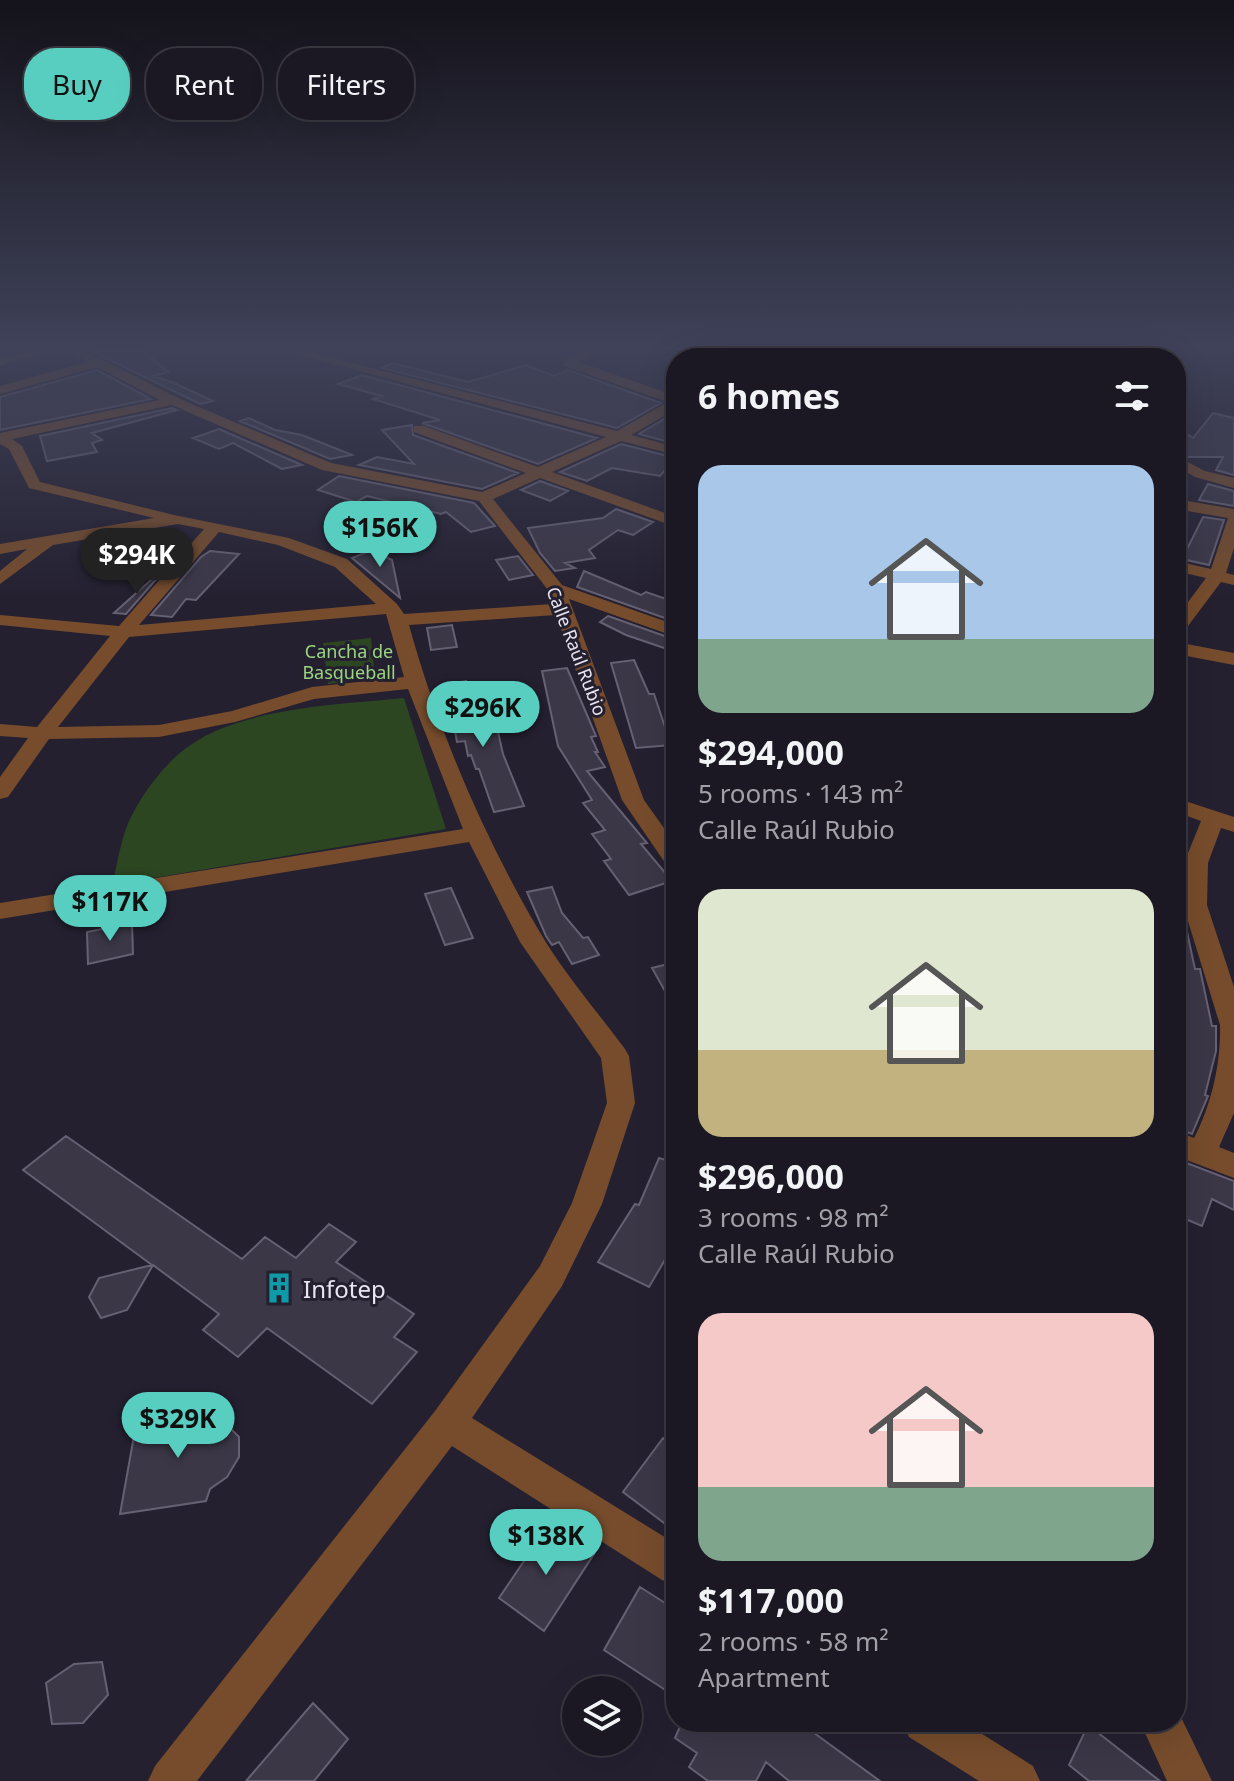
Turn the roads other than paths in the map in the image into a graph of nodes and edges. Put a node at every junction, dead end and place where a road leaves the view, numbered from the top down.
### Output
1 (250, 434) edge
2 (434, 434) edge
3 (601, 434) edge
4 (622, 434) edge
5 (0, 437) edge
6 (616, 438) junction
7 (666, 449) edge
8 (1186, 466) edge
9 (544, 472) junction
10 (1234, 483) edge
11 (484, 497) junction
12 (1186, 506) edge
13 (1234, 514) edge
14 (666, 518) edge
15 (178, 519) junction
16 (1234, 521) edge
17 (214, 528) junction
18 (49, 540) junction
19 (0, 549) edge
20 (1186, 568) edge
21 (1226, 578) edge
22 (0, 579) edge
23 (560, 599) junction
24 (395, 614) junction
25 (0, 620) edge
26 (1186, 620) edge
27 (666, 628) edge
28 (121, 632) junction
29 (1186, 650) edge
30 (1234, 659) edge
31 (415, 682) junction
32 (0, 730) edge
33 (41, 733) junction
34 (0, 792) edge
35 (1186, 809) edge
36 (1224, 822) edge
37 (476, 834) junction
38 (666, 848) edge
39 (0, 911) edge
40 (1234, 1043) edge
41 (1188, 1148) edge
42 (1234, 1166) edge
43 (448, 1423) junction
44 (666, 1560) edge
45 (940, 1732) edge
46 (1166, 1732) edge
47 (170, 1781) edge
48 (1018, 1781) edge
49 (1190, 1781) edge

1 - 11 street
2 - 9 street
3 - 6 street
4 - 6 street
5 - 15 street
6 - 7 street
6 - 9 street
8 - 10 street
9 - 11 street
9 - 14 street
11 - 23 street, Calle Raúl Rubio
12 - 13 street
15 - 17 street
15 - 18 street
16 - 21 street
17 - 24 street
17 - 28 street
18 - 19 street
18 - 22 street
20 - 21 street
21 - 26 street
23 - 24 street
23 - 27 street
23 - 38 street, Calle Raúl Rubio
24 - 28 street
24 - 31 street
25 - 28 street
28 - 33 street
29 - 30 street
31 - 33 street
31 - 37 street
32 - 33 street
33 - 34 street
35 - 36 street
36 - 40 street
37 - 39 street
37 - 43 street
40 - 41 street
41 - 42 street
43 - 44 street
43 - 47 street
45 - 48 street
46 - 49 street

